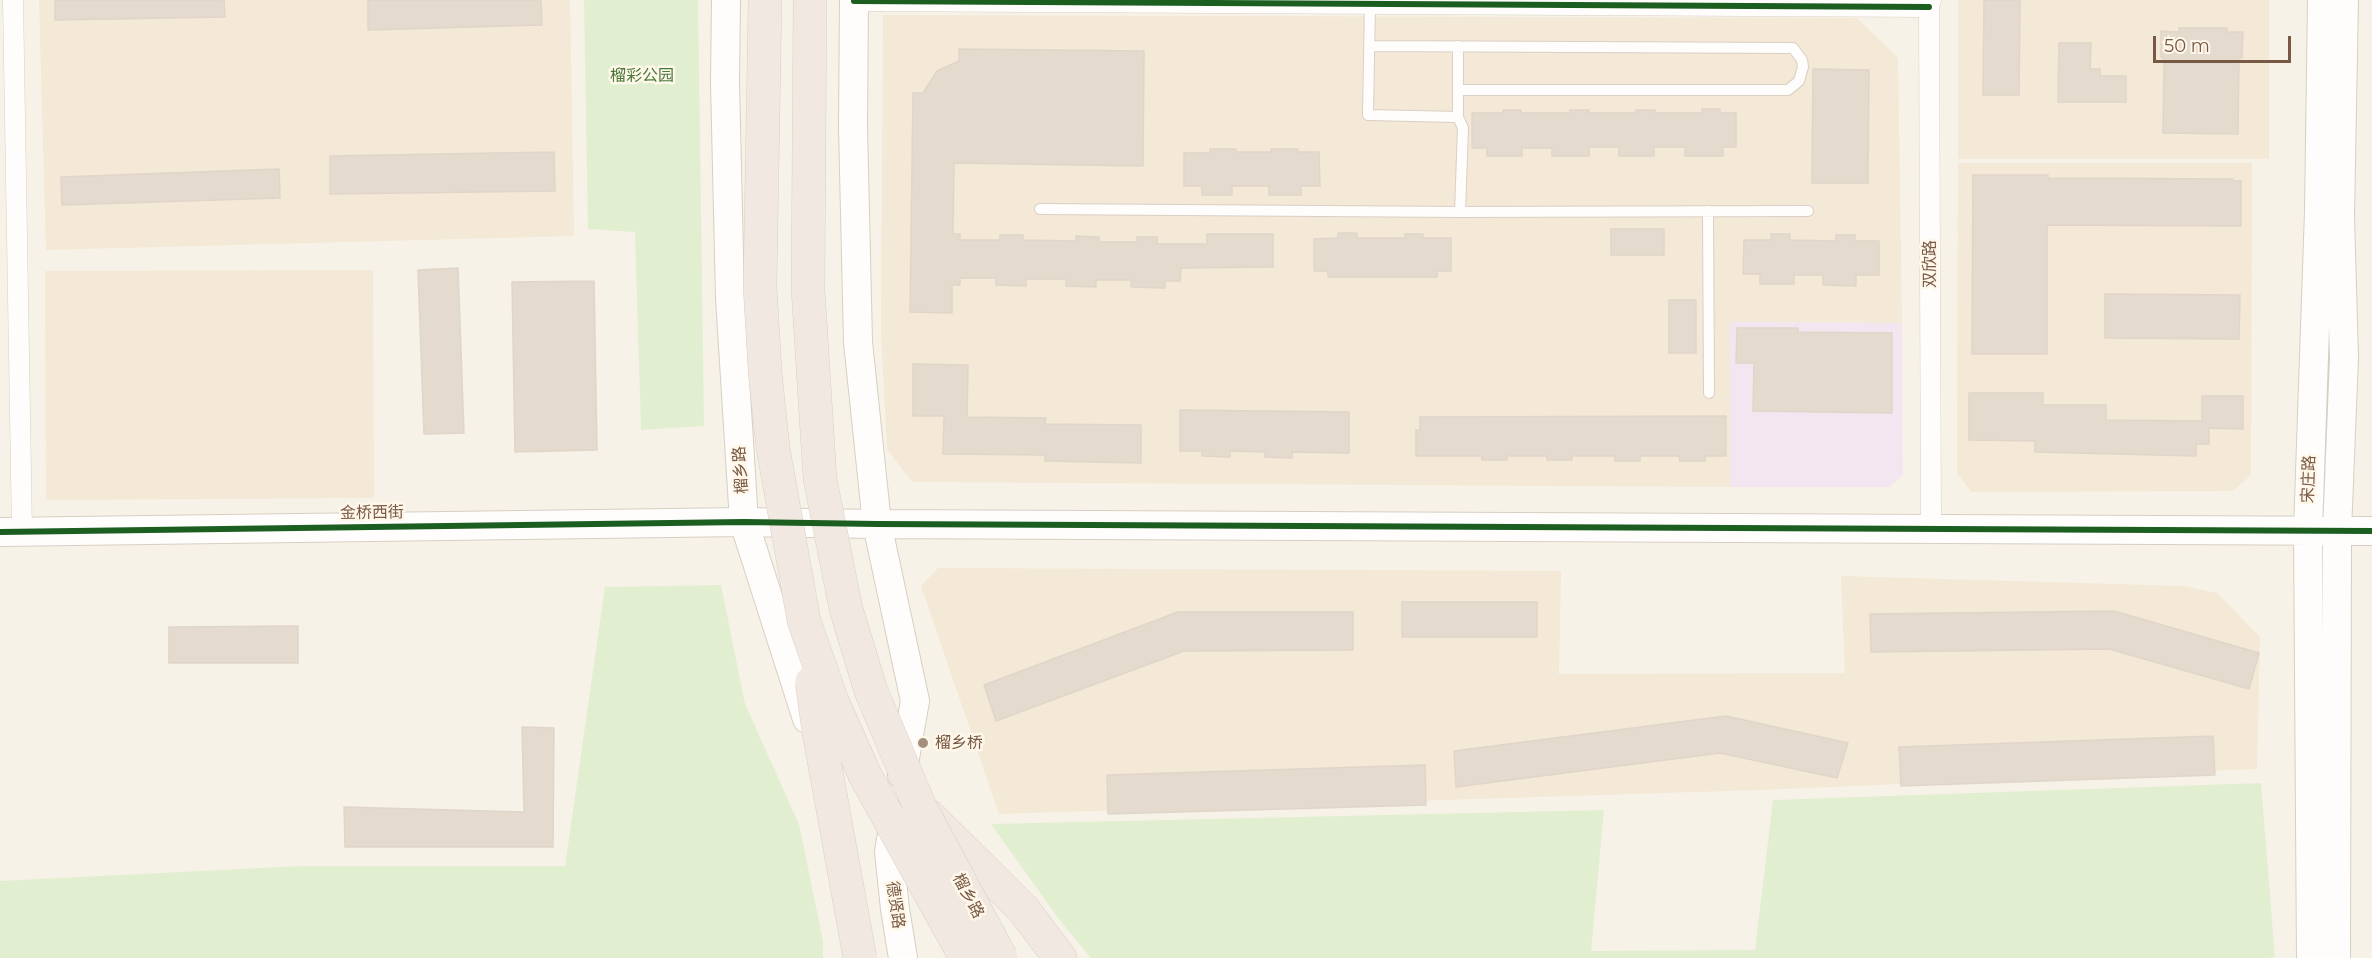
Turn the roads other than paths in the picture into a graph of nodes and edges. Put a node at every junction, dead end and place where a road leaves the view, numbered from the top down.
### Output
1 (13, 0) edge
2 (726, 0) edge
3 (765, 0) edge
4 (810, 0) edge
5 (854, 0) edge
6 (2322, 0) edge
7 (2344, 0) edge
8 (1370, 3) junction
9 (1930, 3) edge
10 (1369, 46) junction
11 (1458, 46) junction
12 (1458, 90) junction
13 (1458, 117) junction
14 (1040, 209) dead end
15 (1808, 211) dead end
16 (1460, 212) junction
17 (1708, 212) junction
18 (9, 256) edge
19 (1709, 393) dead end
20 (744, 522) junction
21 (877, 524) junction
22 (1931, 529) junction
23 (2308, 531) junction
24 (2337, 531) junction
25 (2372, 531) edge
26 (11, 532) edge
27 (804, 621) junction
28 (920, 807) junction
29 (2324, 898) junction
30 (861, 958) edge
31 (872, 958) edge
32 (903, 958) edge
33 (966, 958) edge
34 (1001, 958) edge
35 (1060, 958) edge
36 (2311, 958) edge
37 (2336, 958) edge

1 - 18 street
2 - 20 street, 榴乡路
3 - 27 highway, 榴乡路, bridge
4 - 28 highway, 榴乡路, bridge
5 - 8 street
5 - 21 street
6 - 23 street, 宋庄路
7 - 24 street, 宋庄路
8 - 9 street
8 - 10 lane
9 - 22 street, 双欣路
10 - 11 lane
10 - 13 lane
11 - 12 lane
11 - 12 lane
12 - 13 lane
13 - 16 lane
14 - 16 lane
15 - 17 lane
16 - 17 lane
17 - 19 lane
18 - 26 street
20 - 21 street, 金桥西街
20 - 26 street, 金桥西街
20 - 31 street, 榴乡路
21 - 22 street, 金桥西街
21 - 32 street, 德贤路
22 - 23 street, 金桥西街
23 - 24 street, 金桥西街
23 - 29 street, 宋庄路
24 - 25 street, 金桥西街
24 - 29 street, 宋庄路
27 - 30 highway, bridge
27 - 33 highway, 榴乡路, bridge
28 - 34 highway, 榴乡路, bridge
28 - 35 highway, bridge
29 - 36 street, 宋庄路
29 - 37 street, 宋庄路

